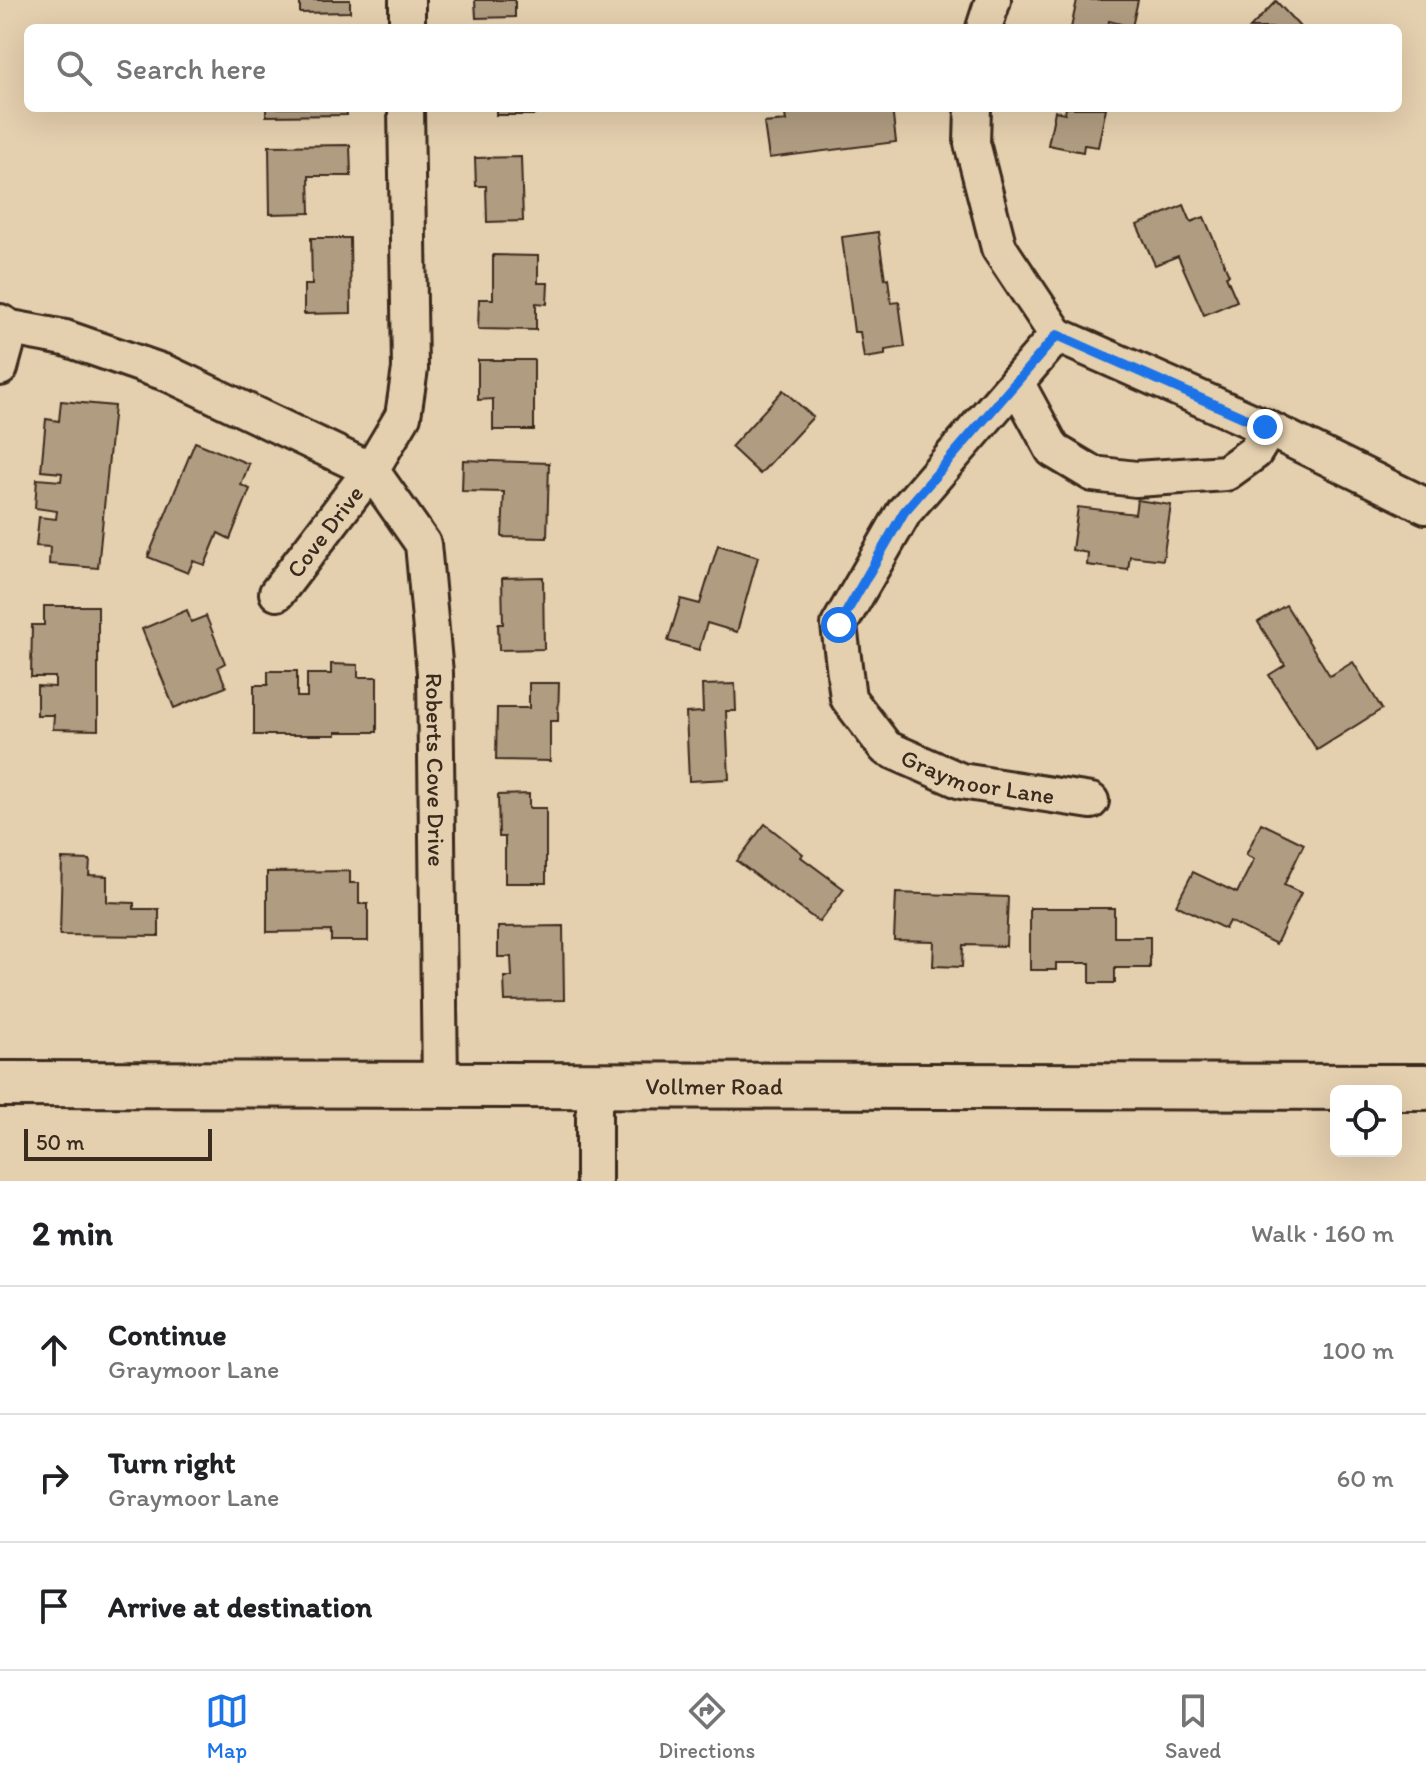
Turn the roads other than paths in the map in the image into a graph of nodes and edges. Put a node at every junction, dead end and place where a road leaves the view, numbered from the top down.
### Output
1 (407, 0) edge
2 (993, 0) edge
3 (407, 24) edge
4 (985, 24) edge
5 (406, 112) edge
6 (973, 112) edge
7 (6, 325) edge
8 (1057, 335) junction
9 (0, 368) edge
10 (1016, 382) junction
11 (1269, 429) junction
12 (371, 470) junction
13 (1426, 506) edge
14 (277, 593) dead end
15 (1091, 801) dead end
16 (0, 1084) edge
17 (440, 1085) junction
18 (594, 1085) junction
19 (1426, 1087) edge
20 (594, 1181) edge

1 - 3 street
2 - 4 street
5 - 12 street
6 - 8 street
7 - 9 street
7 - 12 street, Roberts Cove Drive
8 - 10 street, Graymoor Lane
8 - 11 street
10 - 11 street
10 - 15 street, Graymoor Lane
11 - 13 street
12 - 14 street, Cove Drive
12 - 17 street, Roberts Cove Drive
16 - 17 main road, Vollmer Road
17 - 18 main road, Vollmer Road
18 - 19 main road, Vollmer Road
18 - 20 street

